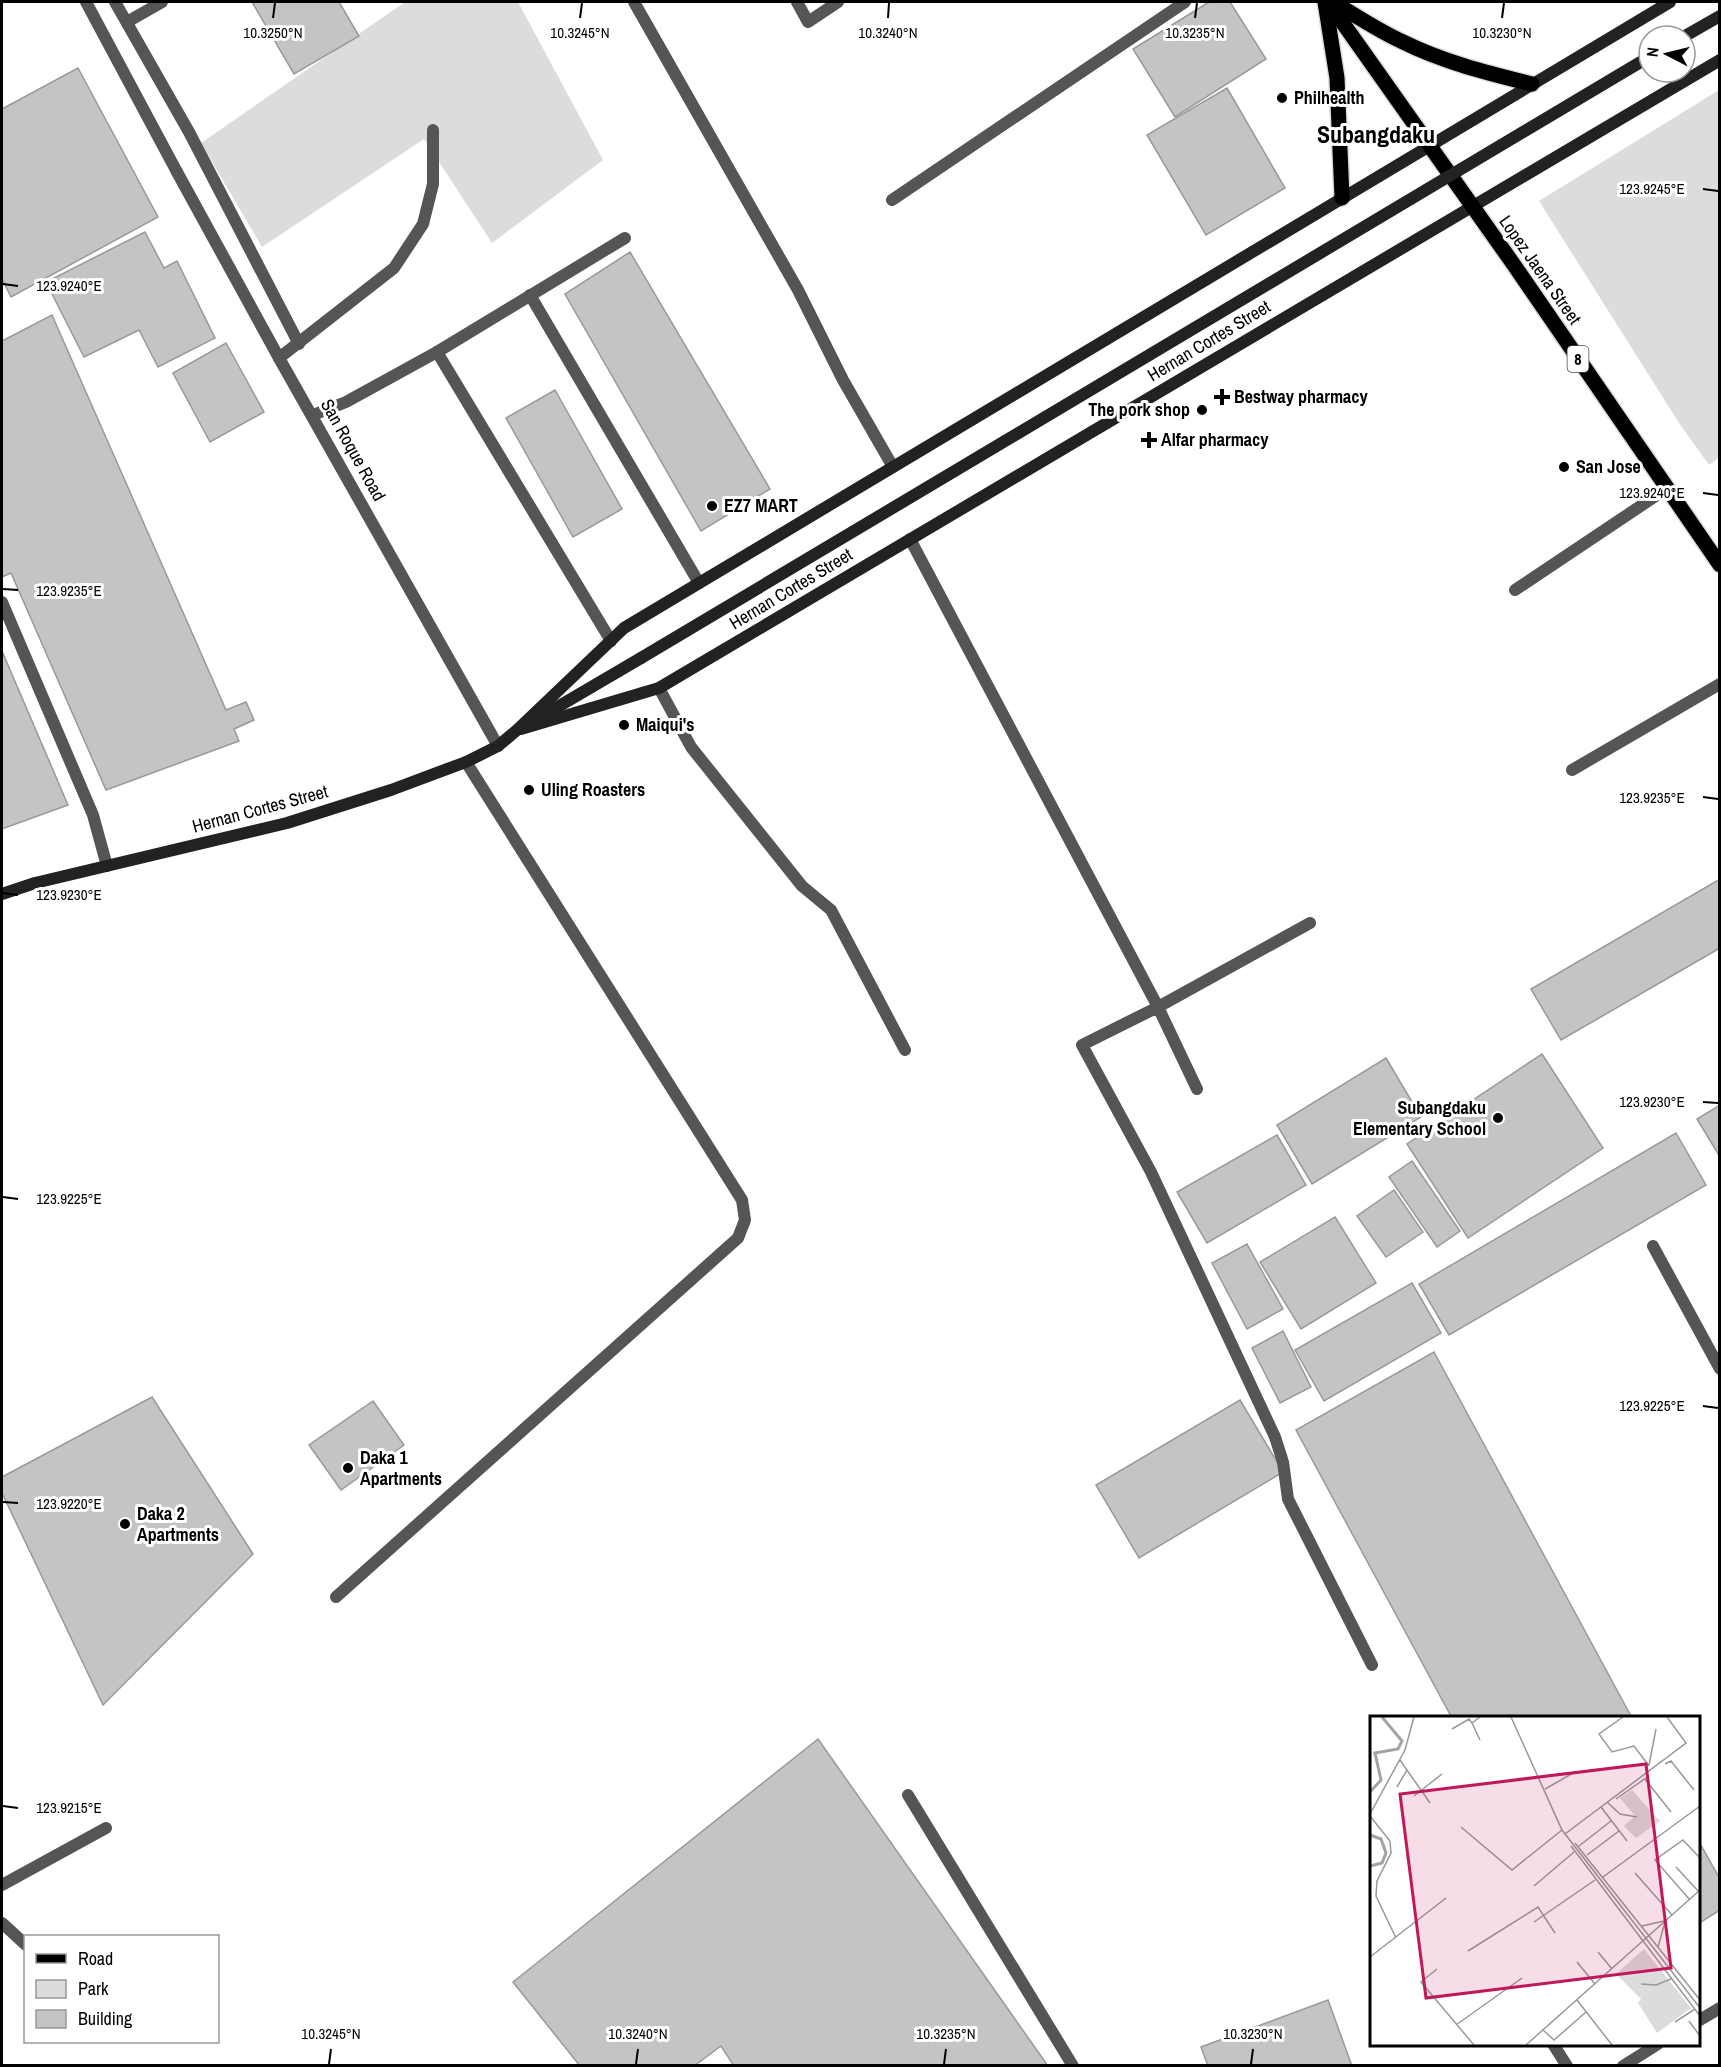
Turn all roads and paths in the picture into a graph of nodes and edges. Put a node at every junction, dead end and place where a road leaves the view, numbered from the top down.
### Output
1 (86, 2) edge
2 (115, 2) edge
3 (162, 2) edge
4 (634, 2) edge
5 (797, 2) edge
6 (838, 2) edge
7 (1185, 2) edge
8 (1326, 2) edge
9 (1333, 2) edge
10 (1670, 2) edge
11 (1719, 15) edge
12 (127, 22) junction
13 (1697, 29) edge
14 (1719, 60) edge
15 (1637, 64) edge
16 (1532, 84) junction
17 (433, 130) dead end
18 (1429, 146) junction
19 (1342, 198) junction
20 (892, 200) dead end
21 (1472, 206) junction
22 (625, 238) dead end
23 (530, 295) junction
24 (299, 344) junction
25 (437, 351) junction
26 (279, 358) junction
27 (313, 415) junction
28 (893, 467) junction
29 (1666, 489) junction
30 (910, 539) junction
31 (1719, 565) edge
32 (699, 583) junction
33 (1515, 590) dead end
34 (2, 602) edge
35 (611, 641) junction
36 (1719, 684) edge
37 (659, 688) junction
38 (517, 730) junction
39 (498, 746) junction
40 (466, 762) junction
41 (1572, 770) dead end
42 (107, 866) junction
43 (2, 894) edge
44 (1310, 922) dead end
45 (1158, 1007) junction
46 (905, 1050) dead end
47 (1197, 1089) dead end
48 (1653, 1246) dead end
49 (1719, 1369) edge
50 (336, 1597) dead end
51 (1372, 1665) dead end
52 (908, 1795) dead end
53 (106, 1828) dead end
54 (2, 1885) edge
55 (2, 1923) edge
56 (24, 1943) edge
57 (1719, 2008) edge
58 (1700, 2020) edge
59 (1554, 2046) edge
60 (1655, 2046) edge
61 (1073, 2066) edge
62 (1567, 2066) edge
63 (1623, 2066) edge

1 - 26 street, San Roque Road
2 - 12 street
3 - 12 street
4 - 28 street
5 - 6 street
7 - 20 street
8 - 18 main road, 8
8 - 19 main road
9 - 16 main road
10 - 16 main road, Hernan Cortes Street
11 - 13 main road
12 - 24 street
14 - 21 main road, Hernan Cortes Street
15 - 38 main road, Hernan Cortes Street, bridge
16 - 18 main road, Hernan Cortes Street
17 - 24 street
18 - 19 main road, Hernan Cortes Street
18 - 21 main road, Lopez Jaena Street / 8
19 - 28 main road, Hernan Cortes Street
21 - 29 main road, Lopez Jaena Street / 8
21 - 30 main road, Hernan Cortes Street
22 - 23 street
23 - 25 street
23 - 32 street
24 - 26 street
25 - 27 street
25 - 35 street
26 - 27 street, San Roque Road
27 - 39 street, San Roque Road
28 - 32 main road, Hernan Cortes Street
29 - 31 main road, Lopez Jaena Street / 8
29 - 33 street
30 - 37 main road, Hernan Cortes Street
30 - 45 street
32 - 35 main road, Hernan Cortes Street
34 - 42 street
35 - 38 main road, Hernan Cortes Street
36 - 41 street
37 - 38 main road, Hernan Cortes Street
37 - 46 street
38 - 39 main road, Hernan Cortes Street
39 - 40 main road, Hernan Cortes Street
40 - 42 main road, Hernan Cortes Street
40 - 50 street
42 - 43 main road, Hernan Cortes Street
44 - 45 street
45 - 47 street
45 - 51 street
48 - 49 street
52 - 61 street
53 - 54 street
55 - 56 street
57 - 58 street
59 - 62 street
60 - 63 street

